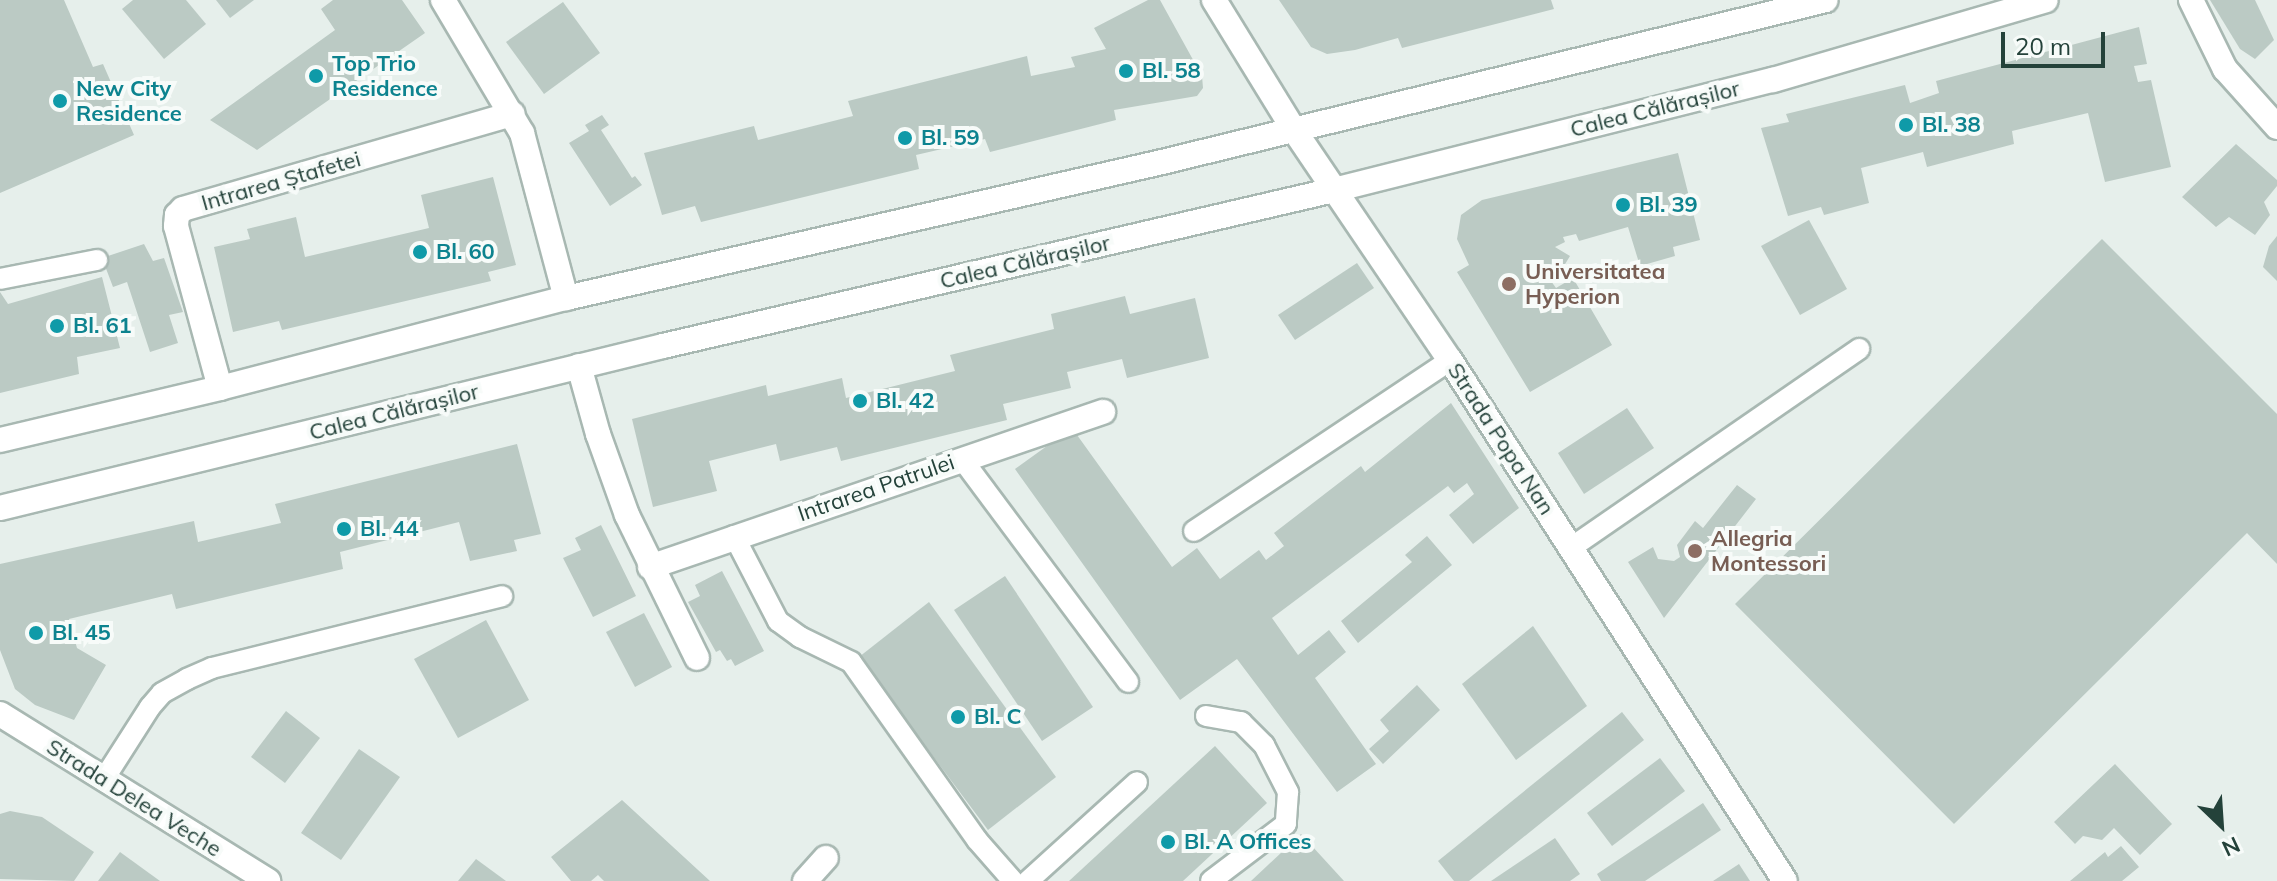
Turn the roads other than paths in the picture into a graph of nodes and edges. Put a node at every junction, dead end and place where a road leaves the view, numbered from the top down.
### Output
1 (443, 0) edge
2 (1214, 0) edge
3 (1826, 0) edge
4 (2046, 0) edge
5 (2191, 0) edge
6 (513, 114) junction
7 (2277, 127) edge
8 (1294, 130) junction
9 (1334, 190) junction
10 (97, 260) dead end
11 (0, 279) edge
12 (566, 298) junction
13 (1859, 349) dead end
14 (1450, 360) junction
15 (579, 366) junction
16 (220, 388) junction
17 (1103, 412) dead end
18 (0, 440) edge
19 (962, 459) junction
20 (0, 508) edge
21 (1194, 531) dead end
22 (734, 536) junction
23 (1572, 547) junction
24 (650, 567) junction
25 (502, 596) dead end
26 (697, 658) dead end
27 (1128, 682) dead end
28 (0, 714) edge
29 (1206, 716) dead end
30 (104, 779) junction
31 (1137, 782) dead end
32 (826, 858) dead end
33 (268, 881) edge
34 (805, 881) edge
35 (1013, 881) edge
36 (1028, 881) edge
37 (1211, 881) edge
38 (1785, 881) edge

1 - 6 main road
2 - 8 main road, Strada Popa Nan
3 - 8 main road
4 - 9 main road, Calea Călărașilor
5 - 7 main road
6 - 12 main road
6 - 16 main road, Intrarea Ștafetei
8 - 9 main road, Strada Popa Nan
8 - 12 main road
9 - 14 main road, Strada Popa Nan
9 - 15 main road, Calea Călărașilor
10 - 11 lane
12 - 16 main road
13 - 23 lane
14 - 21 lane
14 - 23 main road, Strada Popa Nan
15 - 20 main road, Calea Călărașilor
15 - 24 main road
16 - 18 main road
17 - 19 main road, Intrarea Patrulei
19 - 22 main road, Intrarea Patrulei
19 - 27 lane
22 - 24 main road, Intrarea Patrulei
22 - 35 lane
23 - 38 main road, Strada Popa Nan
24 - 26 main road
25 - 30 lane
28 - 30 main road, Strada Delea Veche
29 - 37 lane
30 - 33 main road, Strada Delea Veche
31 - 36 lane
32 - 34 main road

